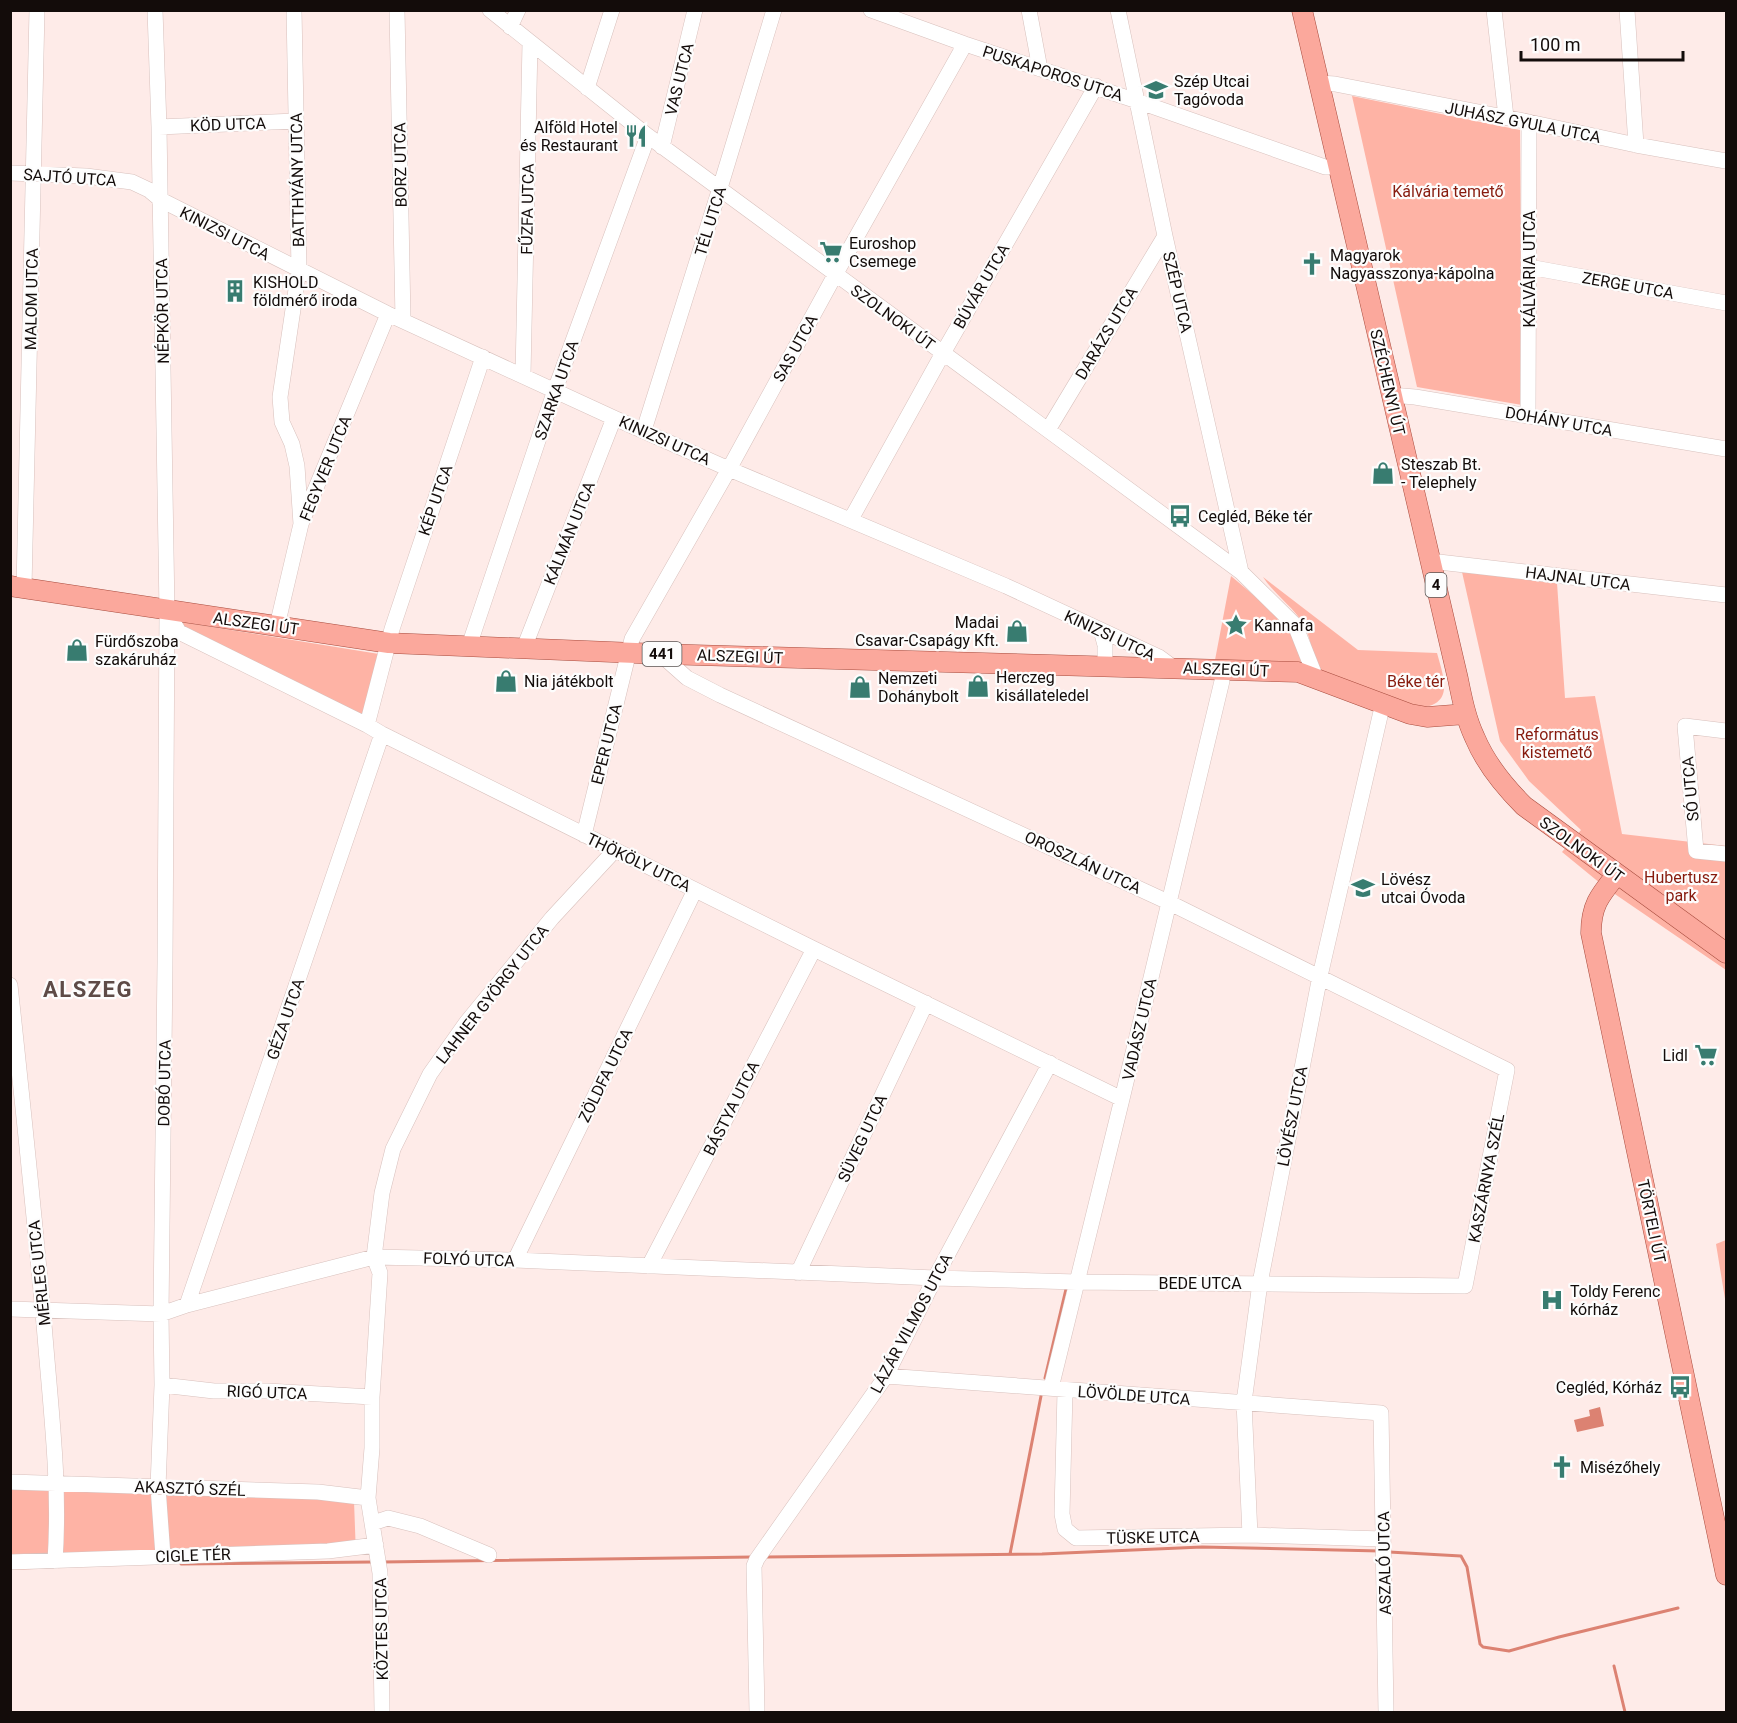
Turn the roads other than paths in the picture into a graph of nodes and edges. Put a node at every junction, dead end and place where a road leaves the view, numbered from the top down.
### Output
1 (37, 10) edge
2 (154, 10) edge
3 (294, 10) edge
4 (397, 10) edge
5 (490, 10) edge
6 (518, 10) edge
7 (612, 10) edge
8 (695, 10) edge
9 (774, 10) edge
10 (871, 10) edge
11 (1029, 10) edge
12 (1118, 10) edge
13 (1302, 10) edge
14 (1494, 10) edge
15 (1627, 10) edge
16 (908, 17) edge
17 (510, 27) junction
18 (530, 43) junction
19 (965, 44) junction
20 (1040, 69) junction
21 (1318, 83) junction
22 (1095, 86) junction
23 (587, 88) junction
24 (1137, 100) junction
25 (1506, 117) junction
26 (296, 121) junction
27 (1529, 122) junction
28 (159, 127) junction
29 (648, 136) junction
30 (1636, 145) junction
31 (662, 147) junction
32 (1726, 161) edge
33 (1338, 167) junction
34 (10, 173) edge
35 (34, 174) junction
36 (720, 188) junction
37 (160, 200) junction
38 (1165, 236) junction
39 (1529, 267) junction
40 (299, 269) junction
41 (835, 275) junction
42 (1726, 303) edge
43 (388, 314) junction
44 (403, 320) junction
45 (943, 353) junction
46 (483, 357) junction
47 (523, 375) junction
48 (555, 390) junction
49 (1391, 395) junction
50 (1528, 416) junction
51 (614, 418) junction
52 (644, 430) junction
53 (1048, 430) junction
54 (1726, 449) edge
55 (729, 469) junction
56 (851, 519) junction
57 (301, 524) junction
58 (1430, 561) junction
59 (1241, 572) junction
60 (17, 587) edge
61 (1726, 595) edge
62 (167, 611) junction
63 (277, 626) junction
64 (1101, 630) junction
65 (389, 642) junction
66 (469, 646) junction
67 (524, 648) junction
68 (629, 653) junction
69 (660, 654) junction
70 (1105, 666) junction
71 (1174, 668) junction
72 (1223, 669) junction
73 (1316, 678) junction
74 (1458, 679) junction
75 (1383, 704) junction
76 (1466, 714) junction
77 (1427, 717) junction
78 (367, 725) junction
79 (1726, 730) edge
80 (382, 734) junction
81 (1482, 751) joint
82 (584, 835) junction
83 (615, 850) junction
84 (1726, 854) edge
85 (1617, 874) junction
86 (695, 890) junction
87 (1168, 902) junction
88 (814, 949) junction
89 (1726, 953) edge
90 (1320, 976) junction
91 (10, 986) edge
92 (926, 1003) junction
93 (1050, 1063) junction
94 (1507, 1070) joint
95 (1122, 1099) junction
96 (374, 1257) junction
97 (515, 1260) junction
98 (649, 1266) junction
99 (798, 1273) junction
100 (935, 1278) junction
101 (1077, 1282) junction
102 (1260, 1283) junction
103 (1465, 1286) joint
104 (187, 1305) junction
105 (10, 1309) edge
106 (43, 1310) junction
107 (161, 1314) junction
108 (886, 1376) junction
109 (162, 1385) junction
110 (1058, 1389) junction
111 (372, 1397) junction
112 (1244, 1402) junction
113 (1381, 1413) joint
114 (10, 1482) edge
115 (58, 1484) junction
116 (158, 1487) junction
117 (368, 1498) junction
118 (373, 1523) junction
119 (1250, 1535) junction
120 (1383, 1547) junction
121 (489, 1555) dead end
122 (163, 1556) junction
123 (378, 1557) junction
124 (10, 1562) edge
125 (56, 1562) junction
126 (1726, 1575) edge
127 (382, 1713) edge
128 (757, 1713) edge
129 (1386, 1713) edge

1 - 35 street, MALOM UTCA
2 - 28 street, NÉPKÖR UTCA
3 - 26 street, BATTHYÁNY UTCA
4 - 44 street, BORZ UTCA
5 - 17 street, SZOLNOKI ÚT
6 - 17 street
7 - 23 street
8 - 31 street, VAS UTCA
9 - 36 street, TÉL UTCA
10 - 16 street, PUSKAPOROS UTCA
11 - 20 street
12 - 24 street, SZÉP UTCA
13 - 21 main road, SZÉCHENYI ÚT / 4
14 - 25 street
15 - 30 street
16 - 19 street, PUSKAPOROS UTCA
17 - 18 street, SZOLNOKI ÚT
18 - 23 street, SZOLNOKI ÚT
18 - 47 street, FŰZFA UTCA
19 - 20 street, PUSKAPOROS UTCA
19 - 41 street, SAS UTCA
20 - 22 street, PUSKAPOROS UTCA
21 - 25 street, JUHÁSZ GYULA UTCA
21 - 33 main road, SZÉCHENYI ÚT / 4
22 - 24 street, PUSKAPOROS UTCA
22 - 45 street, BÚVÁR UTCA
23 - 29 street, SZOLNOKI ÚT
24 - 33 street, PUSKAPOROS UTCA
24 - 38 street, SZÉP UTCA
25 - 27 street, JUHÁSZ GYULA UTCA
26 - 28 street, KÖD UTCA
26 - 40 street, BATTHYÁNY UTCA
27 - 30 street, JUHÁSZ GYULA UTCA
27 - 39 street, KÁLVÁRIA UTCA
28 - 37 street, NÉPKÖR UTCA
29 - 31 street, SZOLNOKI ÚT
29 - 48 street, SZARKA UTCA
30 - 32 street, JUHÁSZ GYULA UTCA
31 - 36 street, SZOLNOKI ÚT
33 - 49 main road, SZÉCHENYI ÚT / 4
34 - 35 street, SAJTÓ UTCA
35 - 37 street, SAJTÓ UTCA
35 - 60 street, MALOM UTCA
36 - 41 street, SZOLNOKI ÚT
36 - 52 street, TÉL UTCA
37 - 40 street, KINIZSI UTCA
37 - 62 street, NÉPKÖR UTCA
38 - 53 street, DARÁZS UTCA
38 - 59 street, SZÉP UTCA
39 - 42 street, ZERGE UTCA
39 - 50 street, KÁLVÁRIA UTCA
40 - 43 street, KINIZSI UTCA
40 - 57 street, BATTHYÁNY UTCA
41 - 45 street, SZOLNOKI ÚT
41 - 55 street, SAS UTCA
43 - 44 street, KINIZSI UTCA
43 - 57 street, FEGYVER UTCA
44 - 46 street, KINIZSI UTCA
45 - 53 street, SZOLNOKI ÚT
45 - 56 street, BÚVÁR UTCA
46 - 47 street, KINIZSI UTCA
46 - 65 street, KÉP UTCA
47 - 48 street, KINIZSI UTCA
48 - 51 street, KINIZSI UTCA
48 - 66 street, SZARKA UTCA
49 - 50 street, DOHÁNY UTCA
49 - 58 main road, SZÉCHENYI ÚT / 4
50 - 54 street, DOHÁNY UTCA
51 - 52 street, KINIZSI UTCA
51 - 67 street, KÁLMÁN UTCA
52 - 55 street, KINIZSI UTCA
53 - 59 street, SZOLNOKI ÚT
55 - 56 street, KINIZSI UTCA
55 - 68 street, SAS UTCA
56 - 64 street, KINIZSI UTCA
57 - 63 street, FEGYVER UTCA
58 - 61 street, HAJNAL UTCA
58 - 74 main road, SZÉCHENYI ÚT / 4
59 - 73 street, SZOLNOKI ÚT
60 - 62 main road, ALSZEGI ÚT / 441
62 - 63 main road, ALSZEGI ÚT / 441
62 - 78 street, THÖKÖLY UTCA
62 - 107 street, DOBÓ UTCA
63 - 65 main road, ALSZEGI ÚT / 441
64 - 70 street
64 - 71 street, KINIZSI UTCA
65 - 66 main road, ALSZEGI ÚT / 441
65 - 78 street
66 - 67 main road, ALSZEGI ÚT / 441
67 - 68 main road, ALSZEGI ÚT / 441
68 - 69 main road, ALSZEGI ÚT / 441
68 - 82 street, EPER UTCA
69 - 70 main road, ALSZEGI ÚT / 441
69 - 87 street, OROSZLÁN UTCA
70 - 71 main road, ALSZEGI ÚT / 441
71 - 72 main road, ALSZEGI ÚT / 441
72 - 73 main road, ALSZEGI ÚT / 441
72 - 87 street, VADÁSZ UTCA
73 - 75 main road, ALSZEGI ÚT / 441
74 - 76 main road, SZÉCHENYI ÚT / 4
74 - 77 main road
75 - 77 main road, ALSZEGI ÚT / 441
75 - 90 street, LÖVÉSZ UTCA
76 - 77 main road, ALSZEGI ÚT / 441
76 - 81 main road, SZÉCHENYI ÚT / 4
78 - 80 street, THÖKÖLY UTCA
79 - 84 street, SÓ UTCA
80 - 82 street, THÖKÖLY UTCA
80 - 104 street, GÉZA UTCA
81 - 85 main road, SZOLNOKI ÚT / 4
82 - 83 street, THÖKÖLY UTCA
83 - 86 street, THÖKÖLY UTCA
83 - 96 street, LAHNER GYÖRGY UTCA
85 - 89 main road, SZOLNOKI ÚT / 4
85 - 126 main road, TÖRTELI ÚT
86 - 88 street, THÖKÖLY UTCA
86 - 97 street, ZÖLDFA UTCA
87 - 90 street, OROSZLÁN UTCA
87 - 95 street, VADÁSZ UTCA
88 - 92 street, THÖKÖLY UTCA
88 - 98 street, BÁSTYA UTCA
90 - 94 street, OROSZLÁN UTCA
90 - 102 street, LÖVÉSZ UTCA
91 - 106 street, MÉRLEG UTCA
92 - 93 street, THÖKÖLY UTCA
92 - 99 street, SÜVEG UTCA
93 - 95 street, THÖKÖLY UTCA
93 - 100 street, LÁZÁR VILMOS UTCA
94 - 103 street, KASZÁRNYA SZÉL
95 - 101 street, VADÁSZ UTCA
96 - 97 street, FOLYÓ UTCA
96 - 104 street, FOLYÓ UTCA
96 - 111 street, LAHNER GYÖRGY UTCA
97 - 98 street, FOLYÓ UTCA
98 - 99 street, FOLYÓ UTCA
99 - 100 street, FOLYÓ UTCA
100 - 101 street, BEDE UTCA
100 - 108 street, LÁZÁR VILMOS UTCA
101 - 102 street, BEDE UTCA
101 - 110 street, VADÁSZ UTCA
102 - 103 street, BEDE UTCA
102 - 112 street, LÖVÉSZ UTCA
104 - 107 street, FOLYÓ UTCA
105 - 106 street, FOLYÓ UTCA
106 - 107 street, FOLYÓ UTCA
106 - 115 street, MÉRLEG UTCA
107 - 109 street, DOBÓ UTCA
108 - 110 street, LÖVÖLDE UTCA
108 - 128 street, LÁZÁR VILMOS UTCA
109 - 111 street, RIGÓ UTCA
109 - 116 street, DOBÓ UTCA
110 - 112 street, LÖVÖLDE UTCA
110 - 119 street, TÜSKE UTCA
111 - 117 street, LAHNER GYÖRGY UTCA
112 - 113 street, LÖVÖLDE UTCA
112 - 119 street, LÖVÉSZ UTCA
113 - 120 street, ASZALÓ UTCA
114 - 115 street, AKASZTÓ SZÉL
115 - 116 street, AKASZTÓ SZÉL
115 - 125 street, MÉRLEG UTCA
116 - 117 street, AKASZTÓ SZÉL
116 - 122 street, DOBÓ UTCA
117 - 118 street, LAHNER GYÖRGY UTCA
118 - 121 street
118 - 123 street, LAHNER GYÖRGY UTCA
119 - 120 street, TÜSKE UTCA
120 - 129 street, ASZALÓ UTCA
122 - 123 street, CIGLE TÉR
122 - 125 street, CIGLE TÉR
123 - 127 street, KÖZTES UTCA
124 - 125 street, CIGLE TÉR

